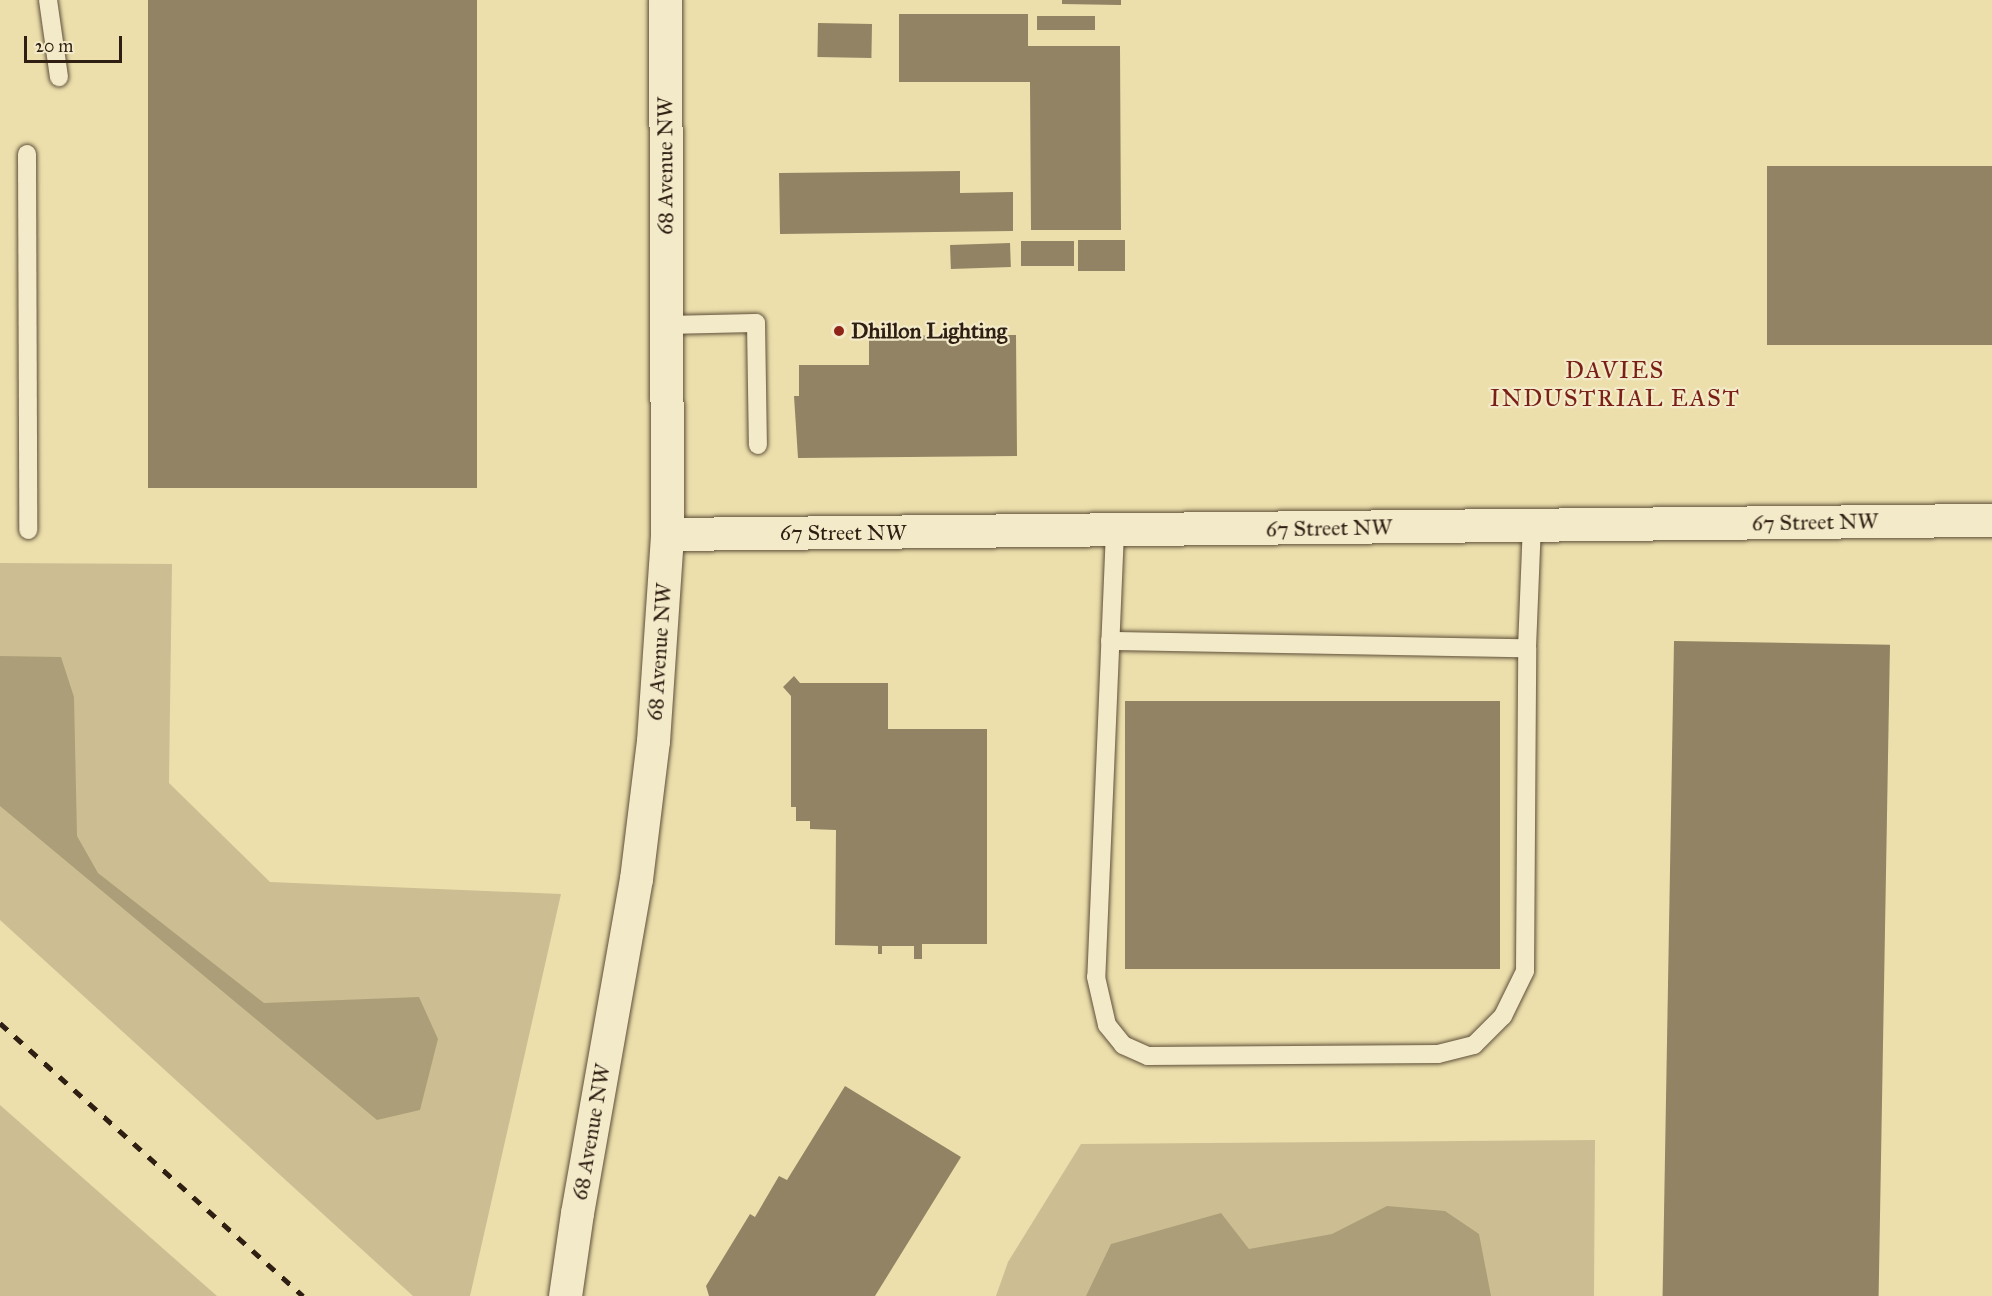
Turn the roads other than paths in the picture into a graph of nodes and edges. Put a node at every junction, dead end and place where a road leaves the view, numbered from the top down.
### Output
1 (48, 0) edge
2 (665, 0) edge
3 (59, 77) dead end
4 (27, 154) dead end
5 (665, 325) junction
6 (758, 445) dead end
7 (1992, 520) edge
8 (1532, 525) junction
9 (28, 530) dead end
10 (1115, 531) junction
11 (667, 534) junction
12 (1110, 641) junction
13 (1527, 648) junction
14 (565, 1296) edge

1 - 3 lane
2 - 5 street, 68 Avenue NW
4 - 9 lane
5 - 6 lane
5 - 11 street, 68 Avenue NW
7 - 8 street, 67 Street NW
8 - 10 street, 67 Street NW
8 - 13 lane
10 - 11 street, 67 Street NW
10 - 12 lane
11 - 14 street, 68 Avenue NW
12 - 13 lane
12 - 13 lane

